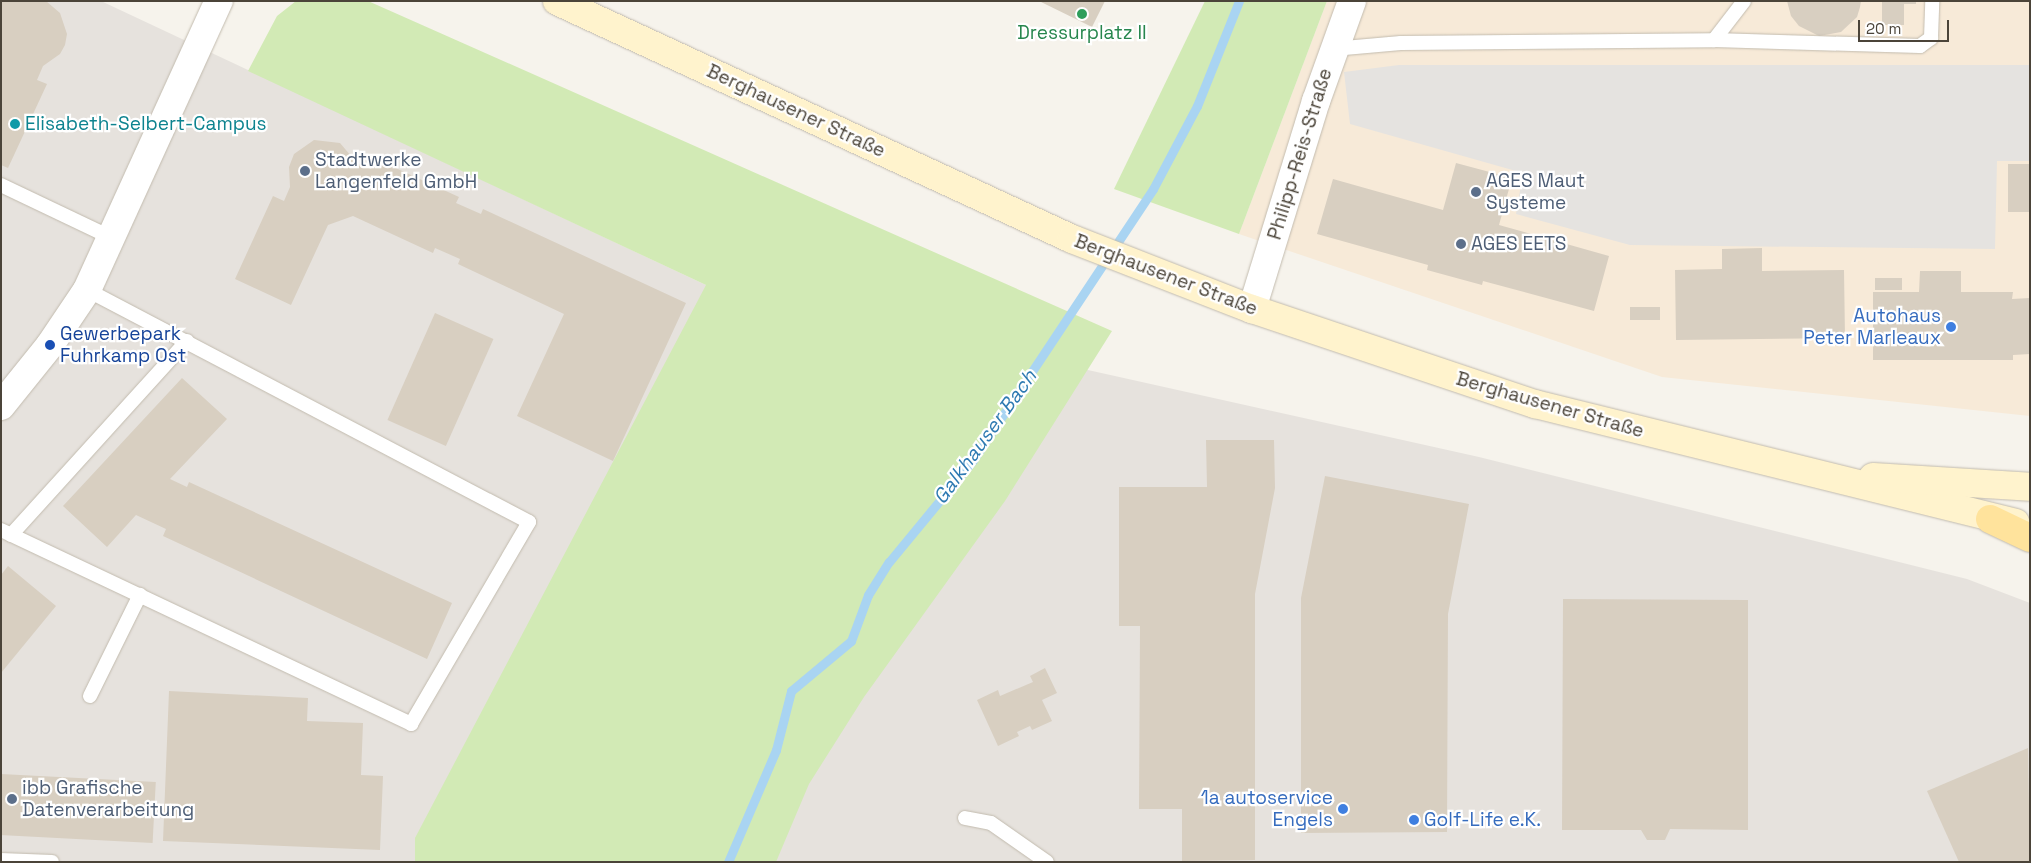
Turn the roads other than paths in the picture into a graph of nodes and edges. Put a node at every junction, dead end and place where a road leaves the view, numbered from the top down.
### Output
1 (219, 1) edge
2 (556, 1) edge
3 (1352, 1) edge
4 (1744, 1) edge
5 (1932, 1) edge
6 (1714, 40) junction
7 (1333, 49) junction
8 (1, 185) edge
9 (110, 237) junction
10 (87, 290) junction
11 (1252, 308) junction
12 (187, 341) junction
13 (1, 406) edge
14 (1804, 472) junction
15 (2030, 487) edge
16 (1990, 519) junction
17 (2030, 526) edge
18 (6, 533) edge
19 (2030, 538) edge
20 (140, 595) junction
21 (90, 696) dead end
22 (965, 818) dead end
23 (1, 860) edge
24 (52, 862) edge
25 (1047, 862) edge

1 - 9 street
2 - 11 main road, Berghausener Straße
3 - 7 street, Philipp-Reis-Straße
4 - 6 lane
5 - 6 lane
6 - 7 lane
7 - 11 street, Philipp-Reis-Straße
8 - 9 lane
9 - 10 street
10 - 12 lane
10 - 13 street
11 - 14 main road, Berghausener Straße
12 - 18 lane
12 - 20 lane
14 - 15 main road, Berghausener Straße
14 - 16 main road, Berghausener Straße
16 - 17 main road, Berghausener Straße
16 - 19 main road
18 - 20 lane
20 - 21 lane
22 - 25 lane
23 - 24 lane

